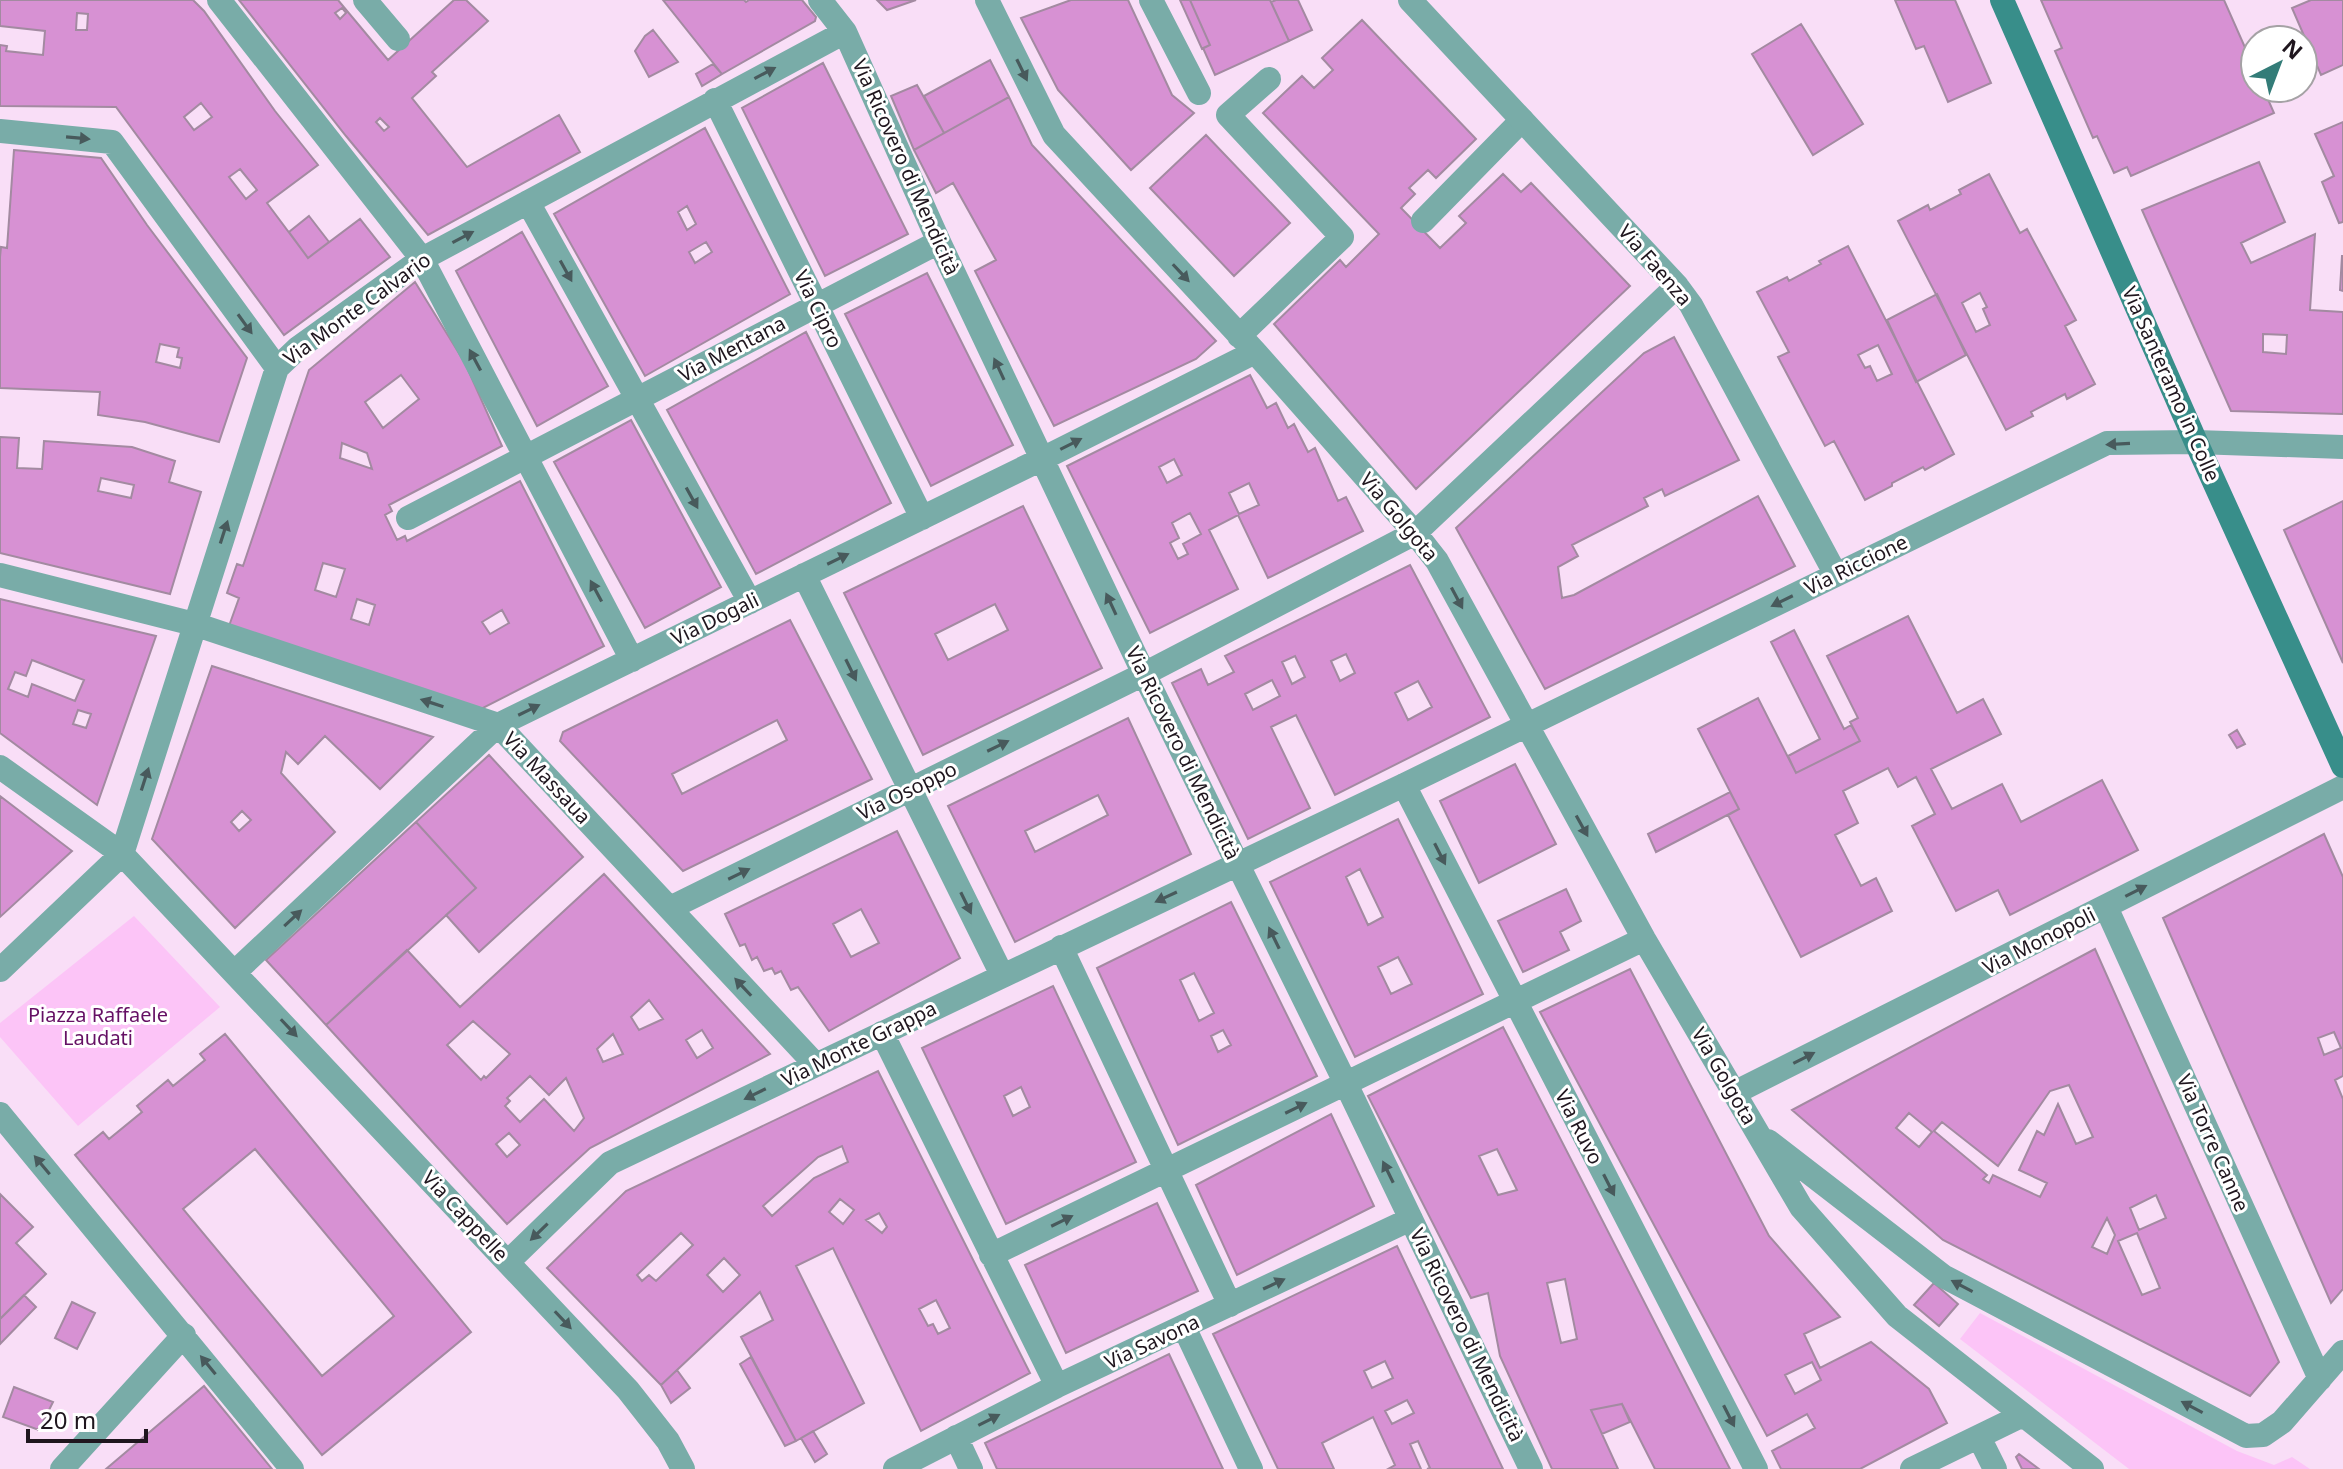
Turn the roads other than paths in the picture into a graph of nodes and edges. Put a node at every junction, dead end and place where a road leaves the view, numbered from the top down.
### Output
1 (219, 0) edge
2 (365, 0) edge
3 (820, 0) edge
4 (987, 0) edge
5 (1151, 0) edge
6 (1410, 0) edge
7 (2002, 0) edge
8 (845, 32) junction
9 (398, 39) dead end
10 (1269, 79) dead end
11 (1199, 93) dead end
12 (715, 100) junction
13 (1522, 120) junction
14 (0, 131) edge
15 (528, 202) junction
16 (1423, 221) dead end
17 (939, 242) junction
18 (422, 259) junction
19 (1677, 286) junction
20 (817, 305) junction
21 (1247, 344) junction
22 (277, 368) junction
23 (637, 399) junction
24 (2196, 442) junction
25 (2343, 447) edge
26 (526, 457) junction
27 (1042, 459) junction
28 (408, 518) dead end
29 (922, 518) junction
30 (1415, 533) junction
31 (0, 575) edge
32 (804, 575) junction
33 (1836, 575) junction
34 (750, 602) junction
35 (194, 624) junction
36 (632, 660) junction
37 (1144, 674) junction
38 (498, 725) junction
39 (1526, 726) junction
40 (2343, 766) edge
41 (0, 767) edge
42 (1404, 785) junction
43 (2343, 787) edge
44 (910, 790) junction
45 (122, 854) junction
46 (1237, 864) junction
47 (2106, 907) junction
48 (670, 908) junction
49 (1644, 939) junction
50 (1061, 947) junction
51 (0, 970) edge
52 (236, 971) junction
53 (1002, 975) junction
54 (1514, 1001) junction
55 (882, 1033) junction
56 (816, 1065) junction
57 (1346, 1084) junction
58 (1734, 1093) junction
59 (0, 1114) edge
60 (1757, 1132) junction
61 (1165, 1171) junction
62 (1411, 1219) junction
63 (991, 1255) junction
64 (508, 1262) junction
65 (1230, 1305) junction
66 (1184, 1327) junction
67 (184, 1335) junction
68 (2343, 1352) edge
69 (2320, 1379) junction
70 (1057, 1386) junction
71 (2023, 1415) junction
72 (956, 1437) junction
73 (1979, 1437) junction
74 (62, 1469) edge
75 (292, 1469) edge
76 (683, 1469) edge
77 (895, 1469) edge
78 (971, 1469) edge
79 (1251, 1469) edge
80 (1531, 1469) edge
81 (1756, 1469) edge
82 (1912, 1469) edge
83 (1995, 1469) edge
84 (2092, 1469) edge

1 - 18 street
2 - 9 street
3 - 8 street, Via Ricovero di Mendicità
4 -> 21 street, Via Golgota
5 - 11 street
6 - 13 street, Via Faenza
7 - 24 main road, Via Santeramo in Colle
12 -> 8 street, Via Monte Calvario
8 - 17 street, Via Ricovero di Mendicità
10 - 21 street, Via Dogali
12 - 15 street, Via Monte Calvario
12 - 20 street, Via Cipro
13 - 16 street
13 - 19 street, Via Faenza
14 -> 22 street
18 -> 15 street, Via Monte Calvario
15 -> 23 street
17 - 20 street, Via Mentana
27 -> 17 street, Via Ricovero di Mendicità
18 - 22 street, Via Monte Calvario
26 -> 18 street
19 - 30 street, Via Osoppo
19 - 33 street, Via Faenza
20 - 23 street, Via Mentana
20 - 29 street, Via Cipro
27 -> 21 street, Via Dogali
21 - 30 street, Via Golgota
35 -> 22 street, Via Monte Calvario
23 - 26 street, Via Mentana
23 -> 34 street
24 - 25 street, Via Riccione
24 -> 33 street, Via Riccione
24 - 40 main road, Via Santeramo in Colle
26 - 28 street, Via Mentana
36 -> 26 street
27 - 29 street, Via Dogali
37 -> 27 street, Via Ricovero di Mendicità
32 -> 29 street, Via Dogali
30 - 37 street, Via Osoppo
30 -> 39 street, Via Golgota
31 - 35 street, Via Massaua
32 - 34 street, Via Dogali
32 -> 44 street
33 -> 39 street, Via Riccione
34 - 36 street, Via Dogali
38 -> 35 street, Via Massaua
45 -> 35 street, Via Monte Calvario
38 -> 36 street, Via Dogali
44 -> 37 street, Via Osoppo
37 - 46 street, Via Ricovero di Mendicità
38 - 48 street, Via Massaua
52 -> 38 street, Via Dogali
39 - 42 street, Via Riccione
39 -> 49 street, Via Golgota
41 - 45 street
42 - 46 street, Via Monte Grappa
42 -> 54 street, Via Ruvo
47 -> 43 street, Via Monopoli
48 -> 44 street, Via Osoppo
44 -> 53 street
45 - 51 street
45 - 52 street
46 -> 50 street, Via Monte Grappa
57 -> 46 street, Via Ricovero di Mendicità
58 -> 47 street, Via Monopoli
47 - 69 street, Via Torre Canne
56 -> 48 street, Via Massaua
49 - 54 street
49 - 58 street, Via Golgota
50 - 53 street, Via Monte Grappa
50 - 61 street
52 -> 64 street, Via Cappelle
53 - 55 street, Via Monte Grappa
54 - 57 street
54 -> 81 street, Via Ruvo
55 - 56 street, Via Monte Grappa
55 - 63 street
56 -> 64 street, Via Monte Grappa
61 -> 57 street
62 -> 57 street, Via Ricovero di Mendicità
58 - 60 street, Via Golgota
67 -> 59 street
69 -> 60 street, Via Golgota
60 - 71 street, Via Golgota
63 -> 61 street
61 - 65 street
65 -> 62 street, Via Savona
62 - 80 street, Via Ricovero di Mendicità
63 - 70 street
64 -> 76 street, Via Cappelle
65 - 66 street, Via Savona
66 - 70 street, Via Savona
66 - 79 street
67 - 74 street
75 -> 67 street
68 - 69 street
72 -> 70 street, Via Savona
71 - 73 street
71 - 84 street, Via Golgota
72 - 77 street, Via Savona
72 - 78 street
73 - 82 street
73 - 83 street

